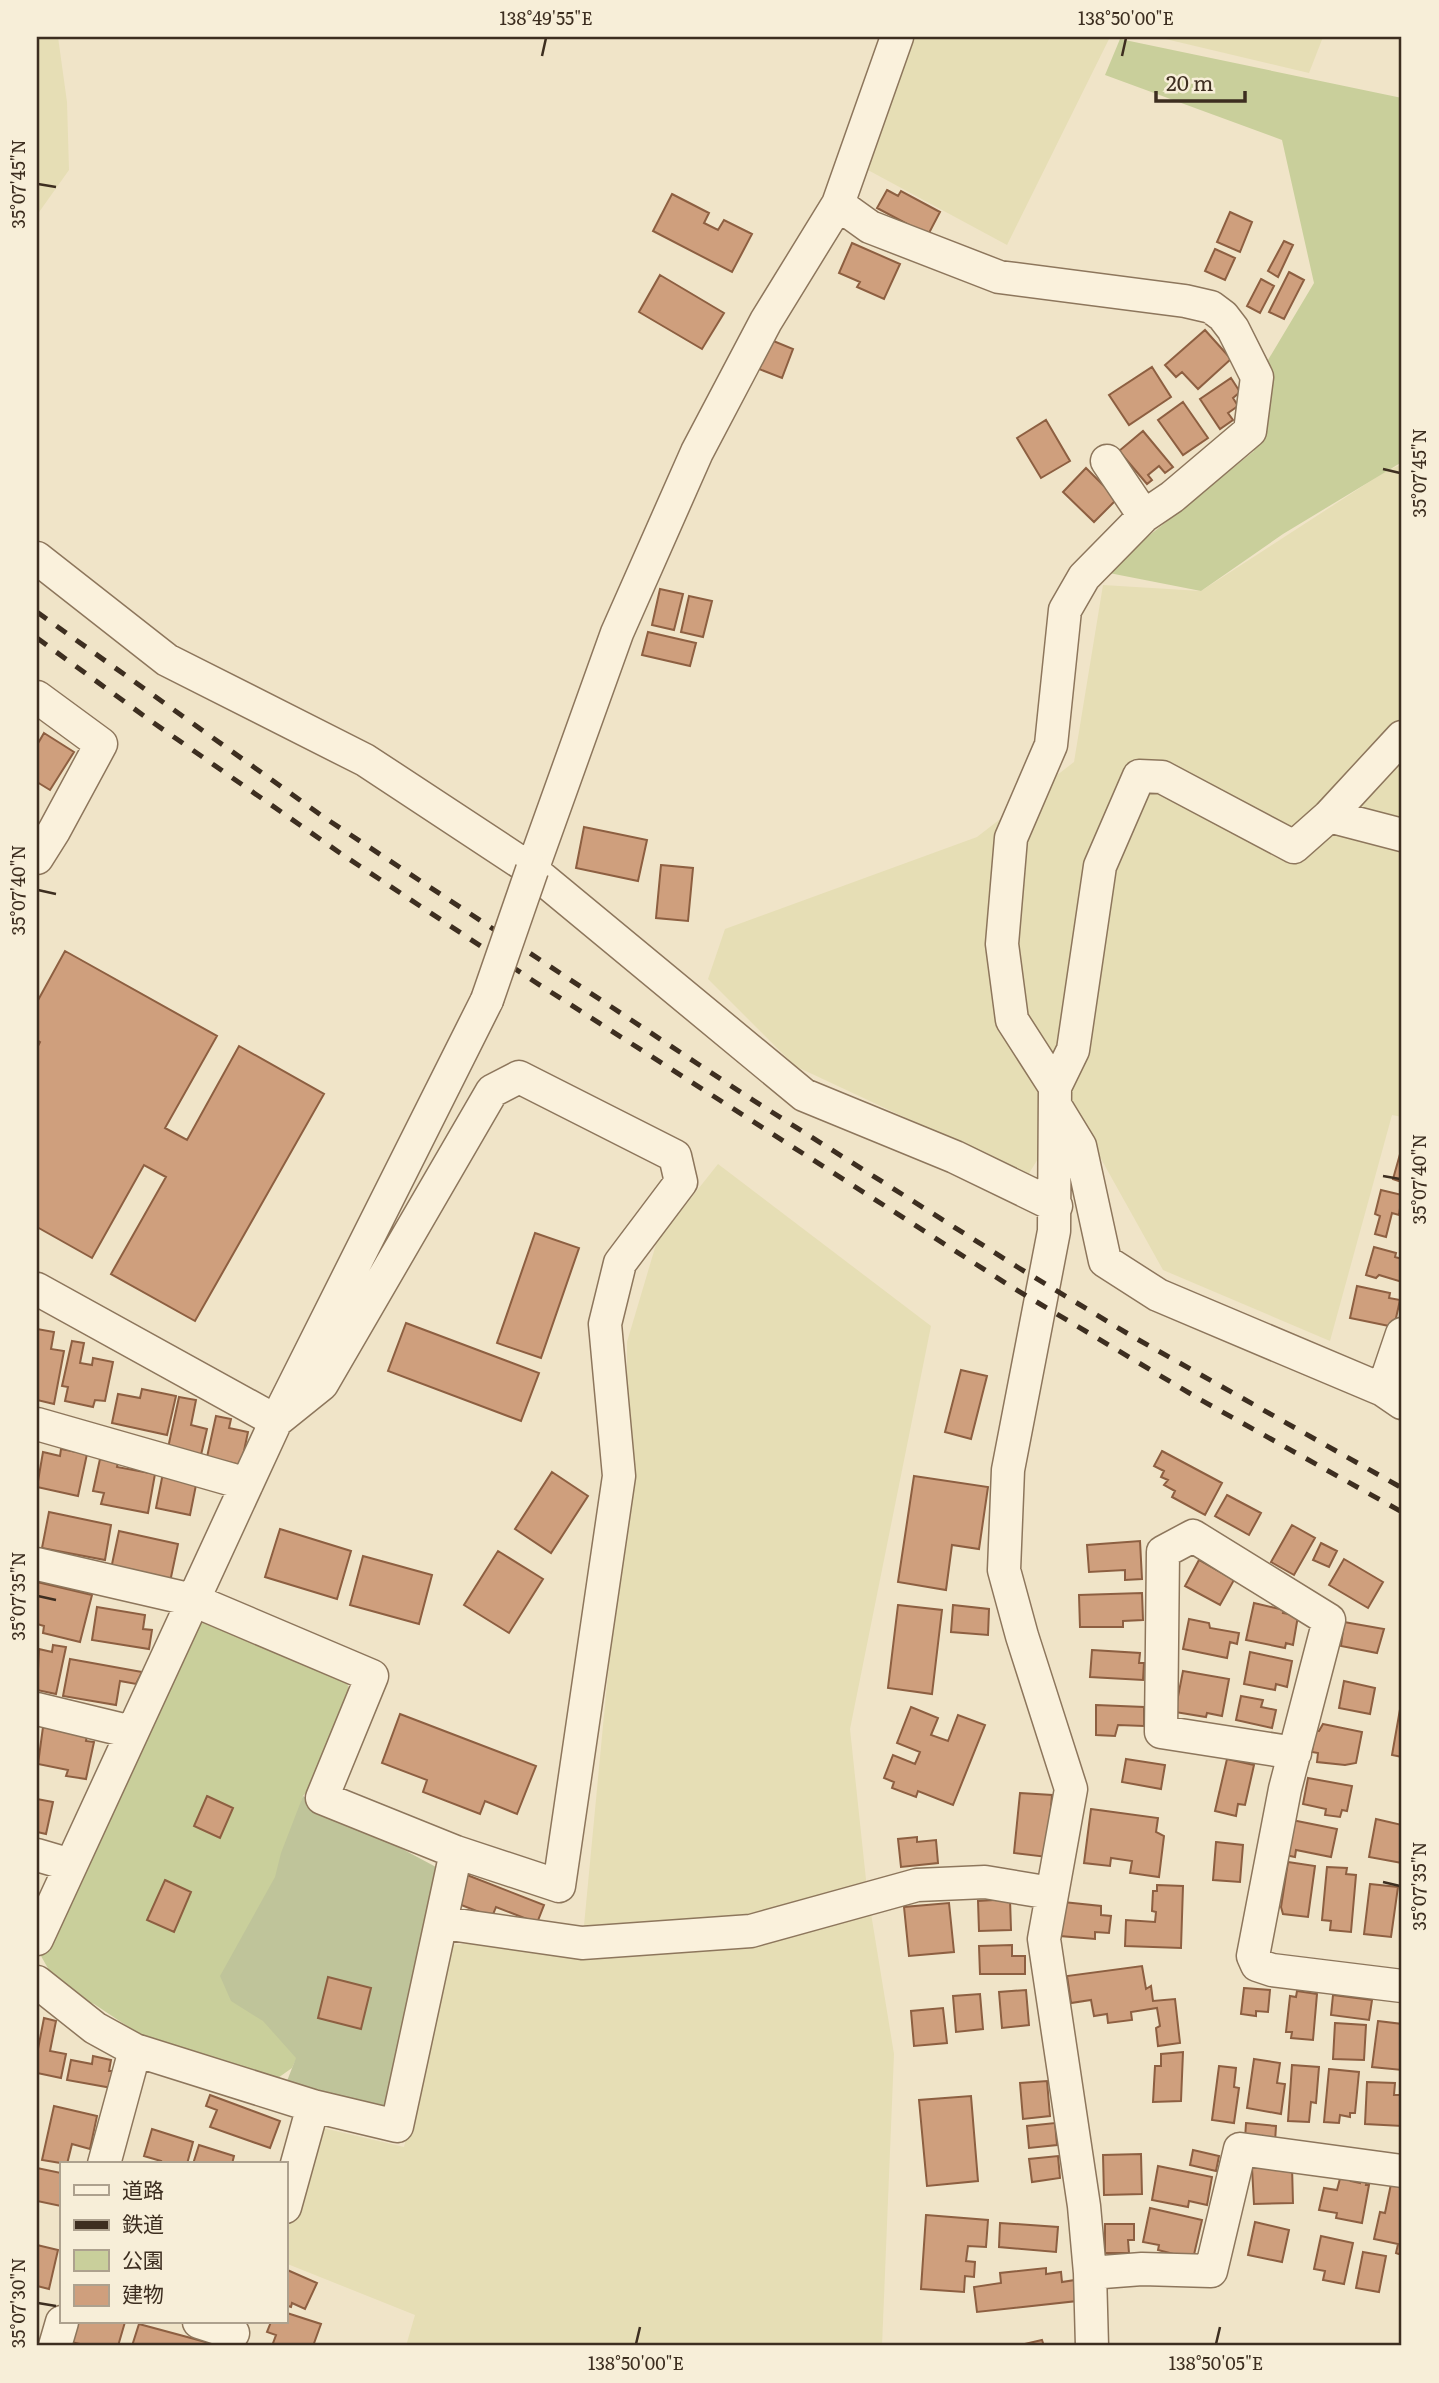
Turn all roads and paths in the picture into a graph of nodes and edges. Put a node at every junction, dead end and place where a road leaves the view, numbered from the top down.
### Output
1 (898, 37) edge
2 (838, 204) junction
3 (1107, 461) dead end
4 (1143, 516) junction
5 (37, 558) edge
6 (37, 697) edge
7 (1402, 737) edge
8 (1329, 816) junction
9 (45, 829) edge
10 (1402, 835) edge
11 (37, 858) edge
12 (532, 870) junction
13 (1054, 1095) junction
14 (1056, 1206) junction
15 (37, 1289) edge
16 (1402, 1334) edge
17 (1393, 1396) edge
18 (276, 1421) junction
19 (37, 1424) edge
20 (247, 1484) junction
21 (37, 1564) edge
22 (193, 1600) junction
23 (37, 1709) edge
24 (132, 1732) junction
25 (1294, 1753) junction
26 (456, 1852) junction
27 (37, 1856) edge
28 (71, 1865) junction
29 (1051, 1893) junction
30 (443, 1923) junction
31 (37, 1939) edge
32 (37, 1982) edge
33 (1402, 1986) edge
34 (135, 2050) junction
35 (313, 2106) junction
36 (105, 2162) edge
37 (1402, 2171) edge
38 (287, 2200) edge
39 (1090, 2273) junction
40 (61, 2324) edge
41 (205, 2324) edge
42 (234, 2334) edge
43 (55, 2346) edge
44 (1092, 2346) edge

1 - 2 street
2 - 4 street
2 - 12 street
3 - 4 street
4 - 13 street
5 - 12 street
6 - 9 street
7 - 8 street
8 - 10 street
8 - 13 street
9 - 11 street
12 - 14 street
12 - 18 street, bridge
13 - 14 street
13 - 17 street
14 - 29 street
15 - 18 street
16 - 17 street
18 - 20 street
18 - 26 street
19 - 20 street
20 - 22 street
21 - 22 street
22 - 24 street
22 - 26 street
23 - 24 street
24 - 28 street
25 - 25 street
25 - 33 street
26 - 30 street
27 - 28 street
28 - 31 street
29 - 30 street
29 - 39 street
30 - 35 street
32 - 34 street
34 - 35 street
34 - 36 street
35 - 38 street
37 - 39 street
39 - 44 street
40 - 43 street
41 - 42 street

